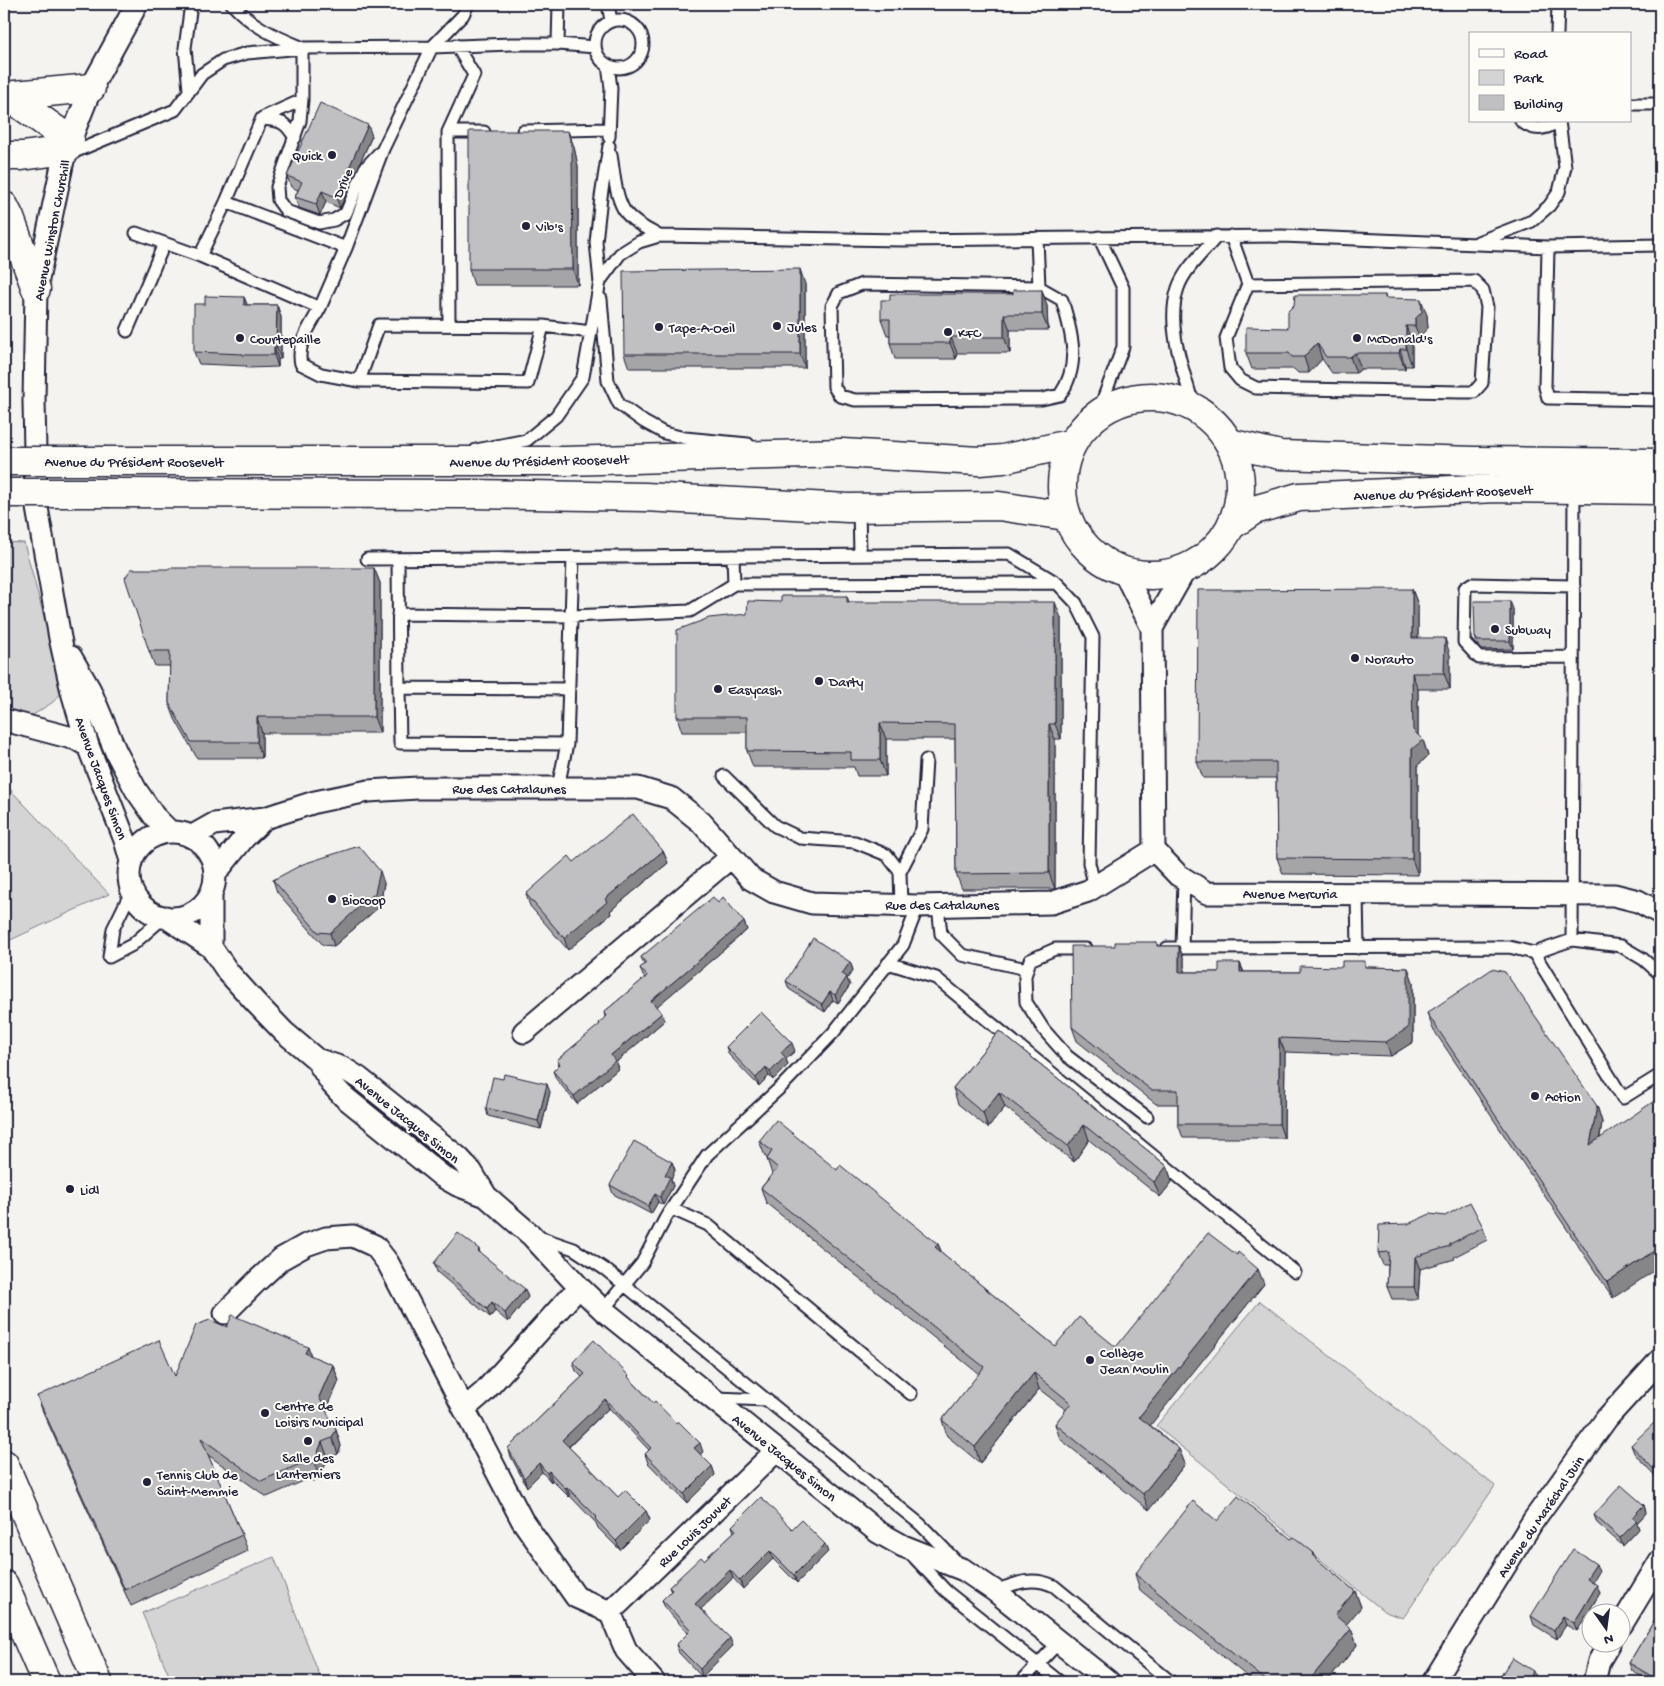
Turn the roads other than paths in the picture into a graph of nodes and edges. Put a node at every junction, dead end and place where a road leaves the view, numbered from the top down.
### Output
1 (137, 4) edge
2 (191, 4) edge
3 (232, 4) edge
4 (468, 4) edge
5 (559, 4) edge
6 (608, 4) edge
7 (1558, 4) edge
8 (611, 21) junction
9 (1558, 32) edge
10 (558, 44) junction
11 (456, 45) junction
12 (432, 47) junction
13 (595, 47) junction
14 (302, 48) junction
15 (608, 65) junction
16 (91, 88) junction
17 (188, 90) junction
18 (6, 96) edge
19 (302, 100) junction
20 (1632, 104) edge
21 (1660, 104) edge
22 (262, 118) junction
23 (1522, 122) edge
24 (1558, 122) edge
25 (1559, 122) edge
26 (608, 129) junction
27 (515, 131) edge
28 (448, 132) junction
29 (496, 132) edge
30 (295, 138) junction
31 (609, 146) junction
32 (67, 149) junction
33 (383, 149) junction
34 (4, 156) edge
35 (226, 202) junction
36 (4, 206) edge
37 (136, 233) dead end
38 (659, 236) junction
39 (1217, 236) junction
40 (1231, 236) junction
41 (1100, 237) junction
42 (1038, 238) junction
43 (164, 244) junction
44 (1474, 244) junction
45 (1660, 245) edge
46 (1548, 247) junction
47 (346, 248) junction
48 (200, 256) junction
49 (600, 281) junction
50 (1248, 284) junction
51 (1039, 287) junction
52 (36, 289) junction
53 (320, 308) junction
54 (449, 325) junction
55 (543, 326) junction
56 (127, 331) dead end
57 (591, 332) junction
58 (359, 381) junction
59 (1660, 400) edge
60 (1194, 408) junction
61 (1097, 415) junction
62 (1229, 442) junction
63 (1073, 443) junction
64 (842, 453) junction
65 (4, 461) edge
66 (417, 461) junction
67 (1660, 463) edge
68 (1574, 489) junction
69 (1660, 490) edge
70 (4, 492) edge
71 (36, 502) joint
72 (859, 508) junction
73 (1066, 516) junction
74 (1232, 525) junction
75 (860, 555) junction
76 (733, 556) junction
77 (573, 557) junction
78 (398, 558) junction
79 (367, 559) dead end
80 (1186, 568) junction
81 (1124, 572) junction
82 (1057, 583) junction
83 (734, 584) junction
84 (1574, 586) junction
85 (398, 614) junction
86 (571, 616) junction
87 (1152, 628) junction
88 (60, 638) junction
89 (1573, 657) junction
90 (399, 688) junction
91 (569, 689) junction
92 (4, 720) edge
93 (567, 744) junction
94 (88, 746) junction
95 (926, 760) dead end
96 (724, 776) dead end
97 (558, 787) junction
98 (265, 818) junction
99 (170, 832) junction
100 (191, 837) junction
101 (1154, 850) junction
102 (731, 857) junction
103 (131, 861) junction
104 (900, 872) junction
105 (1184, 879) junction
106 (213, 884) junction
107 (1095, 887) junction
108 (132, 890) junction
109 (1357, 894) junction
110 (1572, 895) junction
111 (919, 906) junction
112 (1660, 913) edge
113 (165, 917) junction
114 (1572, 940) junction
115 (211, 947) junction
116 (1152, 948) edge
117 (1182, 948) junction
118 (1358, 948) junction
119 (1094, 949) edge
120 (1534, 953) junction
121 (888, 963) junction
122 (1027, 969) junction
123 (1660, 974) edge
124 (524, 1032) dead end
125 (1660, 1075) edge
126 (1147, 1117) dead end
127 (672, 1209) junction
128 (531, 1235) junction
129 (1295, 1272) dead end
130 (624, 1284) junction
131 (579, 1287) junction
132 (604, 1310) junction
133 (226, 1313) dead end
134 (1660, 1360) edge
135 (911, 1394) dead end
136 (713, 1398) junction
137 (767, 1400) junction
138 (464, 1409) junction
139 (777, 1450) junction
140 (4, 1464) edge
141 (903, 1546) junction
142 (1660, 1561) edge
143 (964, 1570) junction
144 (4, 1585) edge
145 (995, 1591) junction
146 (1632, 1607) edge
147 (610, 1612) junction
148 (1059, 1642) junction
149 (1603, 1654) edge
150 (1038, 1665) junction
151 (46, 1682) edge
152 (98, 1682) edge
153 (654, 1682) edge
154 (1021, 1682) edge
155 (1060, 1682) edge
156 (1109, 1682) edge
157 (1171, 1682) edge
158 (1433, 1682) edge
159 (1594, 1682) edge

1 - 16 street, Avenue Winston Churchill
2 - 17 lane
3 - 14 lane
4 - 12 lane
5 - 10 lane
6 - 8 lane
7 - 9 lane
8 - 13 lane
8 - 15 lane
10 - 11 lane
10 - 13 lane
11 - 12 lane
11 - 28 lane
12 - 14 lane
12 - 33 lane
13 - 15 lane
14 - 17 lane
14 - 19 lane, Drive
15 - 26 lane
16 - 18 main road
16 - 32 street, Avenue Winston Churchill
17 - 32 lane
18 - 32 main road
19 - 22 lane
19 - 30 lane, Drive
20 - 21 lane
22 - 30 lane
22 - 35 lane
23 - 24 lane
25 - 44 lane
26 - 27 lane
26 - 31 lane
28 - 29 lane
28 - 54 lane
30 - 33 lane, Drive
31 - 38 lane
31 - 49 lane
32 - 34 main road
32 - 52 street, Avenue Winston Churchill
33 - 47 lane
35 - 47 lane
35 - 48 lane
36 - 52 main road
37 - 43 lane
38 - 42 lane
38 - 49 lane
39 - 40 lane
39 - 41 lane
39 - 60 lane
40 - 44 lane
40 - 50 lane
41 - 42 lane
41 - 61 lane
42 - 51 lane
43 - 48 lane
43 - 56 lane
44 - 46 lane
45 - 46 lane
46 - 59 lane
47 - 53 lane
48 - 53 lane
49 - 57 lane
49 - 64 lane
50 - 50 lane
51 - 51 lane
52 - 71 street, Avenue Winston Churchill
53 - 58 lane
54 - 55 lane
54 - 58 lane
55 - 57 lane
55 - 58 lane
57 - 66 lane
60 - 61 main road
60 - 62 main road
61 - 63 main road
62 - 67 main road, Avenue du Président Roosevelt
62 - 74 main road
63 - 64 main road, Avenue du Président Roosevelt
63 - 73 main road
64 - 66 main road, Avenue du Président Roosevelt
65 - 66 main road, Avenue du Président Roosevelt, bridge
68 - 69 main road, Avenue du Président Roosevelt
68 - 74 main road, Avenue du Président Roosevelt
68 - 84 lane
70 - 72 main road, bridge
71 - 88 street, Avenue Jacques Simon
72 - 73 main road
72 - 75 lane
73 - 81 main road
74 - 80 main road
75 - 76 lane
75 - 82 lane
76 - 77 lane
76 - 83 lane
77 - 78 lane
77 - 86 lane
78 - 79 lane
78 - 85 lane
80 - 81 main road
80 - 87 street
81 - 87 street
82 - 83 lane
82 - 107 lane
83 - 86 lane
84 - 89 lane
84 - 89 lane
85 - 86 lane
85 - 90 lane
86 - 91 lane
87 - 101 street
88 - 94 street, Avenue Jacques Simon
88 - 99 street, Avenue Jacques Simon
89 - 110 lane
90 - 91 lane
90 - 93 lane
91 - 93 lane
92 - 94 street
93 - 97 lane
94 - 103 street, Avenue Jacques Simon
95 - 104 lane
96 - 104 lane
97 - 98 street, Rue des Catalaunes
97 - 102 street, Rue des Catalaunes
98 - 100 street, Rue des Catalaunes
98 - 106 street, Rue des Catalaunes
99 - 100 street
99 - 103 street
100 - 106 street
101 - 105 street, Avenue Mercuria
101 - 107 street, Rue des Catalaunes
102 - 111 street, Rue des Catalaunes
102 - 124 street
103 - 108 street
104 - 111 lane
105 - 109 street, Avenue Mercuria
105 - 117 lane
106 - 113 street
106 - 115 street
107 - 111 street, Rue des Catalaunes
108 - 113 street
108 - 113 lane
109 - 110 street, Avenue Mercuria
109 - 118 lane
110 - 112 street, Avenue Mercuria
110 - 114 lane
111 - 121 lane
111 - 122 lane
113 - 115 street, Avenue Jacques Simon
114 - 120 lane
114 - 123 lane
115 - 128 street, Avenue Jacques Simon
116 - 117 lane
117 - 118 lane
118 - 120 lane
119 - 122 lane
120 - 125 lane
121 - 127 lane
121 - 129 lane
122 - 126 lane
127 - 130 lane
127 - 135 lane
128 - 130 lane
128 - 131 street, Avenue Jacques Simon
130 - 132 lane
130 - 137 lane
131 - 132 street, Avenue Jacques Simon
131 - 138 street
132 - 136 street, Avenue Jacques Simon
133 - 138 street
134 - 158 street, Avenue du Maréchal Juin
136 - 137 lane
136 - 139 street, Avenue Jacques Simon
137 - 143 lane
138 - 147 street
139 - 141 street, Avenue Jacques Simon
139 - 147 street, Rue Louis Jouvet
140 - 152 main road
141 - 143 street, Avenue Jacques Simon
141 - 150 lane
142 - 146 street
143 - 145 street, Avenue Jacques Simon
144 - 151 main road
145 - 148 street, Avenue Jacques Simon
145 - 157 lane
147 - 153 street
148 - 150 lane
148 - 156 street, Avenue Jacques Simon
149 - 159 street
150 - 154 lane
150 - 155 lane

